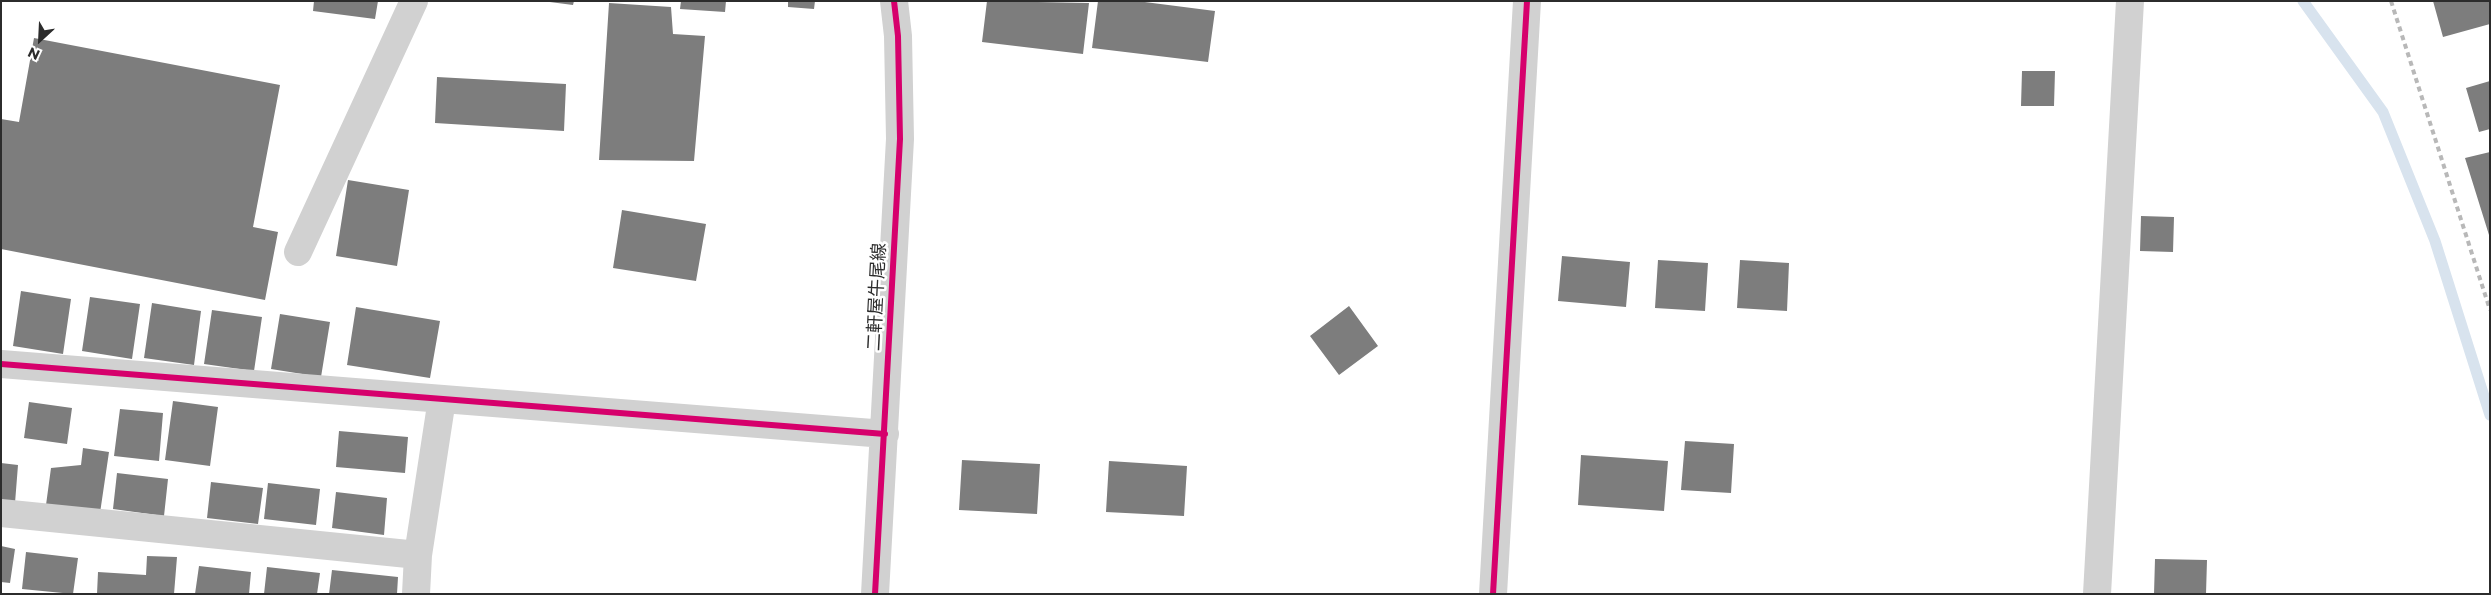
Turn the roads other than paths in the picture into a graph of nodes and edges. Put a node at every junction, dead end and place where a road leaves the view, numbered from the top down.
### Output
1 (414, 1) edge
2 (894, 1) edge
3 (1527, 1) edge
4 (2130, 1) edge
5 (298, 252) dead end
6 (1, 364) edge
7 (442, 399) junction
8 (885, 434) junction
9 (1, 513) edge
10 (418, 555) junction
11 (416, 594) edge
12 (875, 594) edge
13 (1493, 594) edge
14 (2097, 594) edge

1 - 5 street
2 - 8 street, 二軒屋牛尾線
3 - 13 street
4 - 14 street
6 - 7 street
7 - 8 street
7 - 10 street
8 - 12 street, 二軒屋牛尾線
9 - 10 street
10 - 11 street

